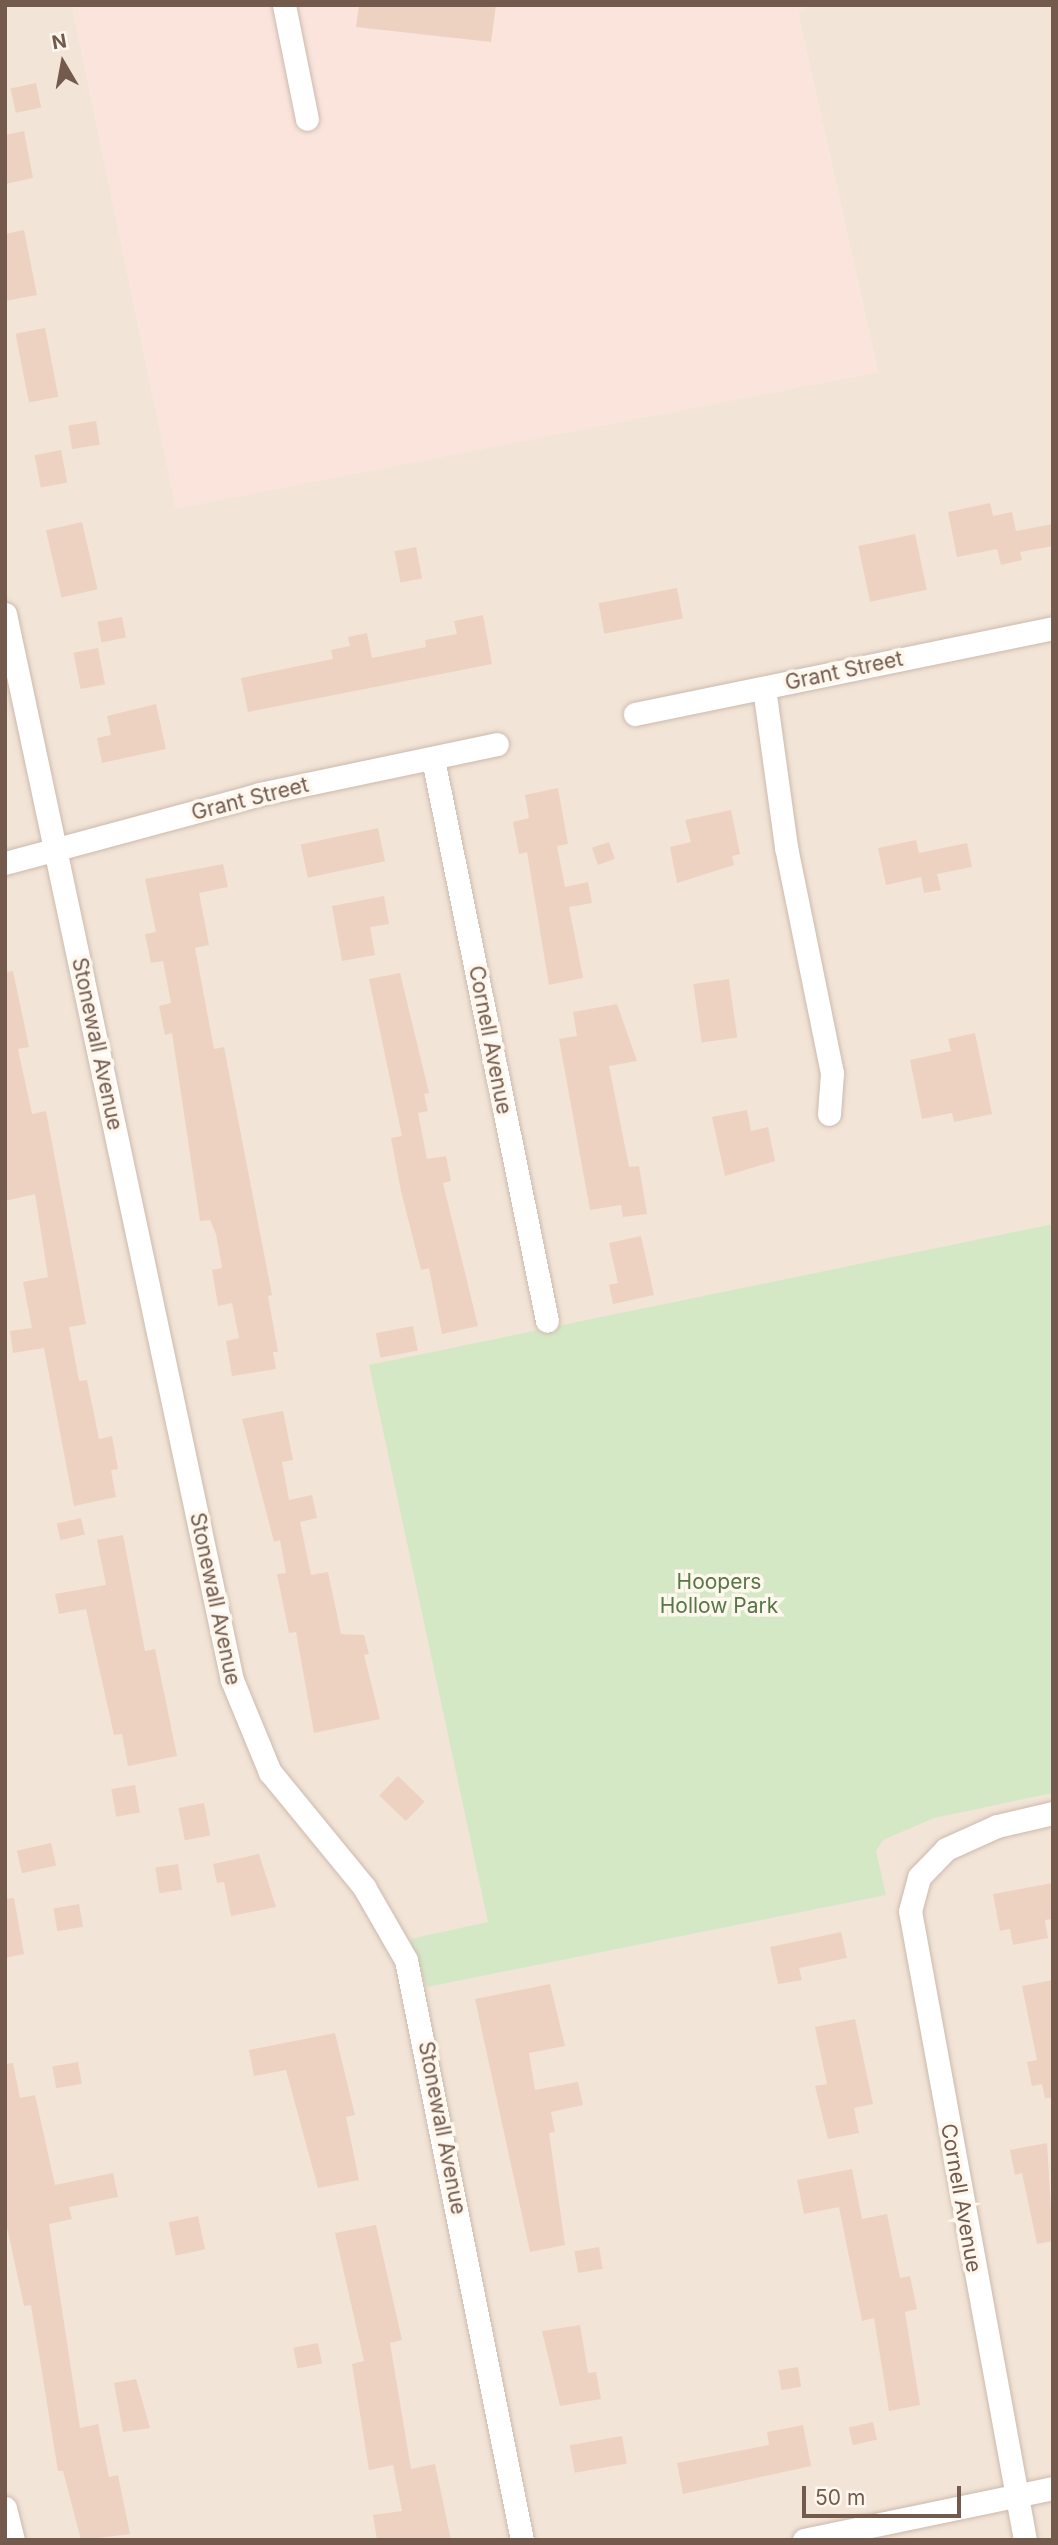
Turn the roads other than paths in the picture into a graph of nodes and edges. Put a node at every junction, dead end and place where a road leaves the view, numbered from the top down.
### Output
1 (284, 5) edge
2 (307, 119) dead end
3 (5, 614) edge
4 (1053, 628) edge
5 (764, 688) junction
6 (635, 714) dead end
7 (497, 744) dead end
8 (433, 758) junction
9 (56, 850) junction
10 (5, 863) edge
11 (829, 1114) dead end
12 (547, 1321) dead end
13 (1053, 1812) edge
14 (1053, 2488) edge
15 (1016, 2495) junction
16 (5, 2508) edge
17 (13, 2540) edge
18 (522, 2540) edge
19 (804, 2540) edge
20 (1025, 2540) edge

1 - 2 street
3 - 9 street, Stonewall Avenue
4 - 5 street, Grant Street
5 - 6 street, Grant Street
5 - 11 street
7 - 8 street, Grant Street
8 - 9 street, Grant Street
8 - 12 street, Cornell Avenue
9 - 10 street, Grant Street
9 - 18 street, Stonewall Avenue
13 - 15 street, Cornell Avenue
14 - 15 street
15 - 19 street
15 - 20 street, Cornell Avenue
16 - 17 street

